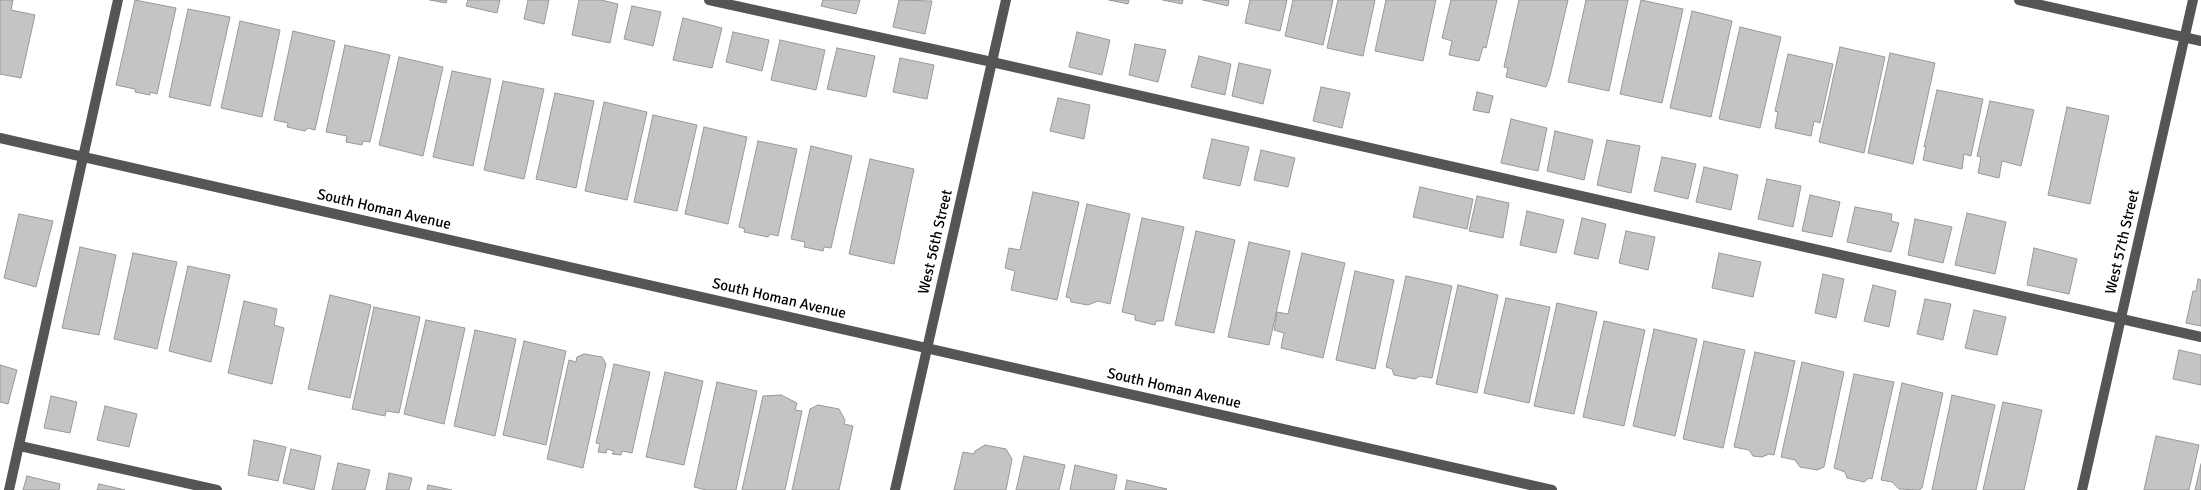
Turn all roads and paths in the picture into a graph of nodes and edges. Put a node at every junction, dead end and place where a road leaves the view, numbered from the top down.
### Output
1 (118, 0) edge
2 (709, 0) edge
3 (1006, 0) edge
4 (2019, 0) edge
5 (2193, 0) edge
6 (2185, 38) junction
7 (2201, 41) edge
8 (992, 62) junction
9 (0, 138) edge
10 (82, 157) junction
11 (2121, 319) junction
12 (2201, 337) edge
13 (927, 348) junction
14 (20, 446) junction
15 (9, 490) edge
16 (217, 490) edge
17 (895, 490) edge
18 (1552, 490) edge
19 (2082, 490) edge

1 - 10 street
2 - 8 street
3 - 8 street, West 56th Street
4 - 6 street
5 - 6 street, West 57th Street
6 - 7 street
6 - 11 street, West 57th Street
8 - 11 street
8 - 13 street, West 56th Street
9 - 10 street, South Homan Avenue
10 - 13 street, South Homan Avenue
10 - 14 street
11 - 12 street
11 - 19 street, West 57th Street
13 - 17 street, West 56th Street
13 - 18 street, South Homan Avenue
14 - 15 street
14 - 16 street

